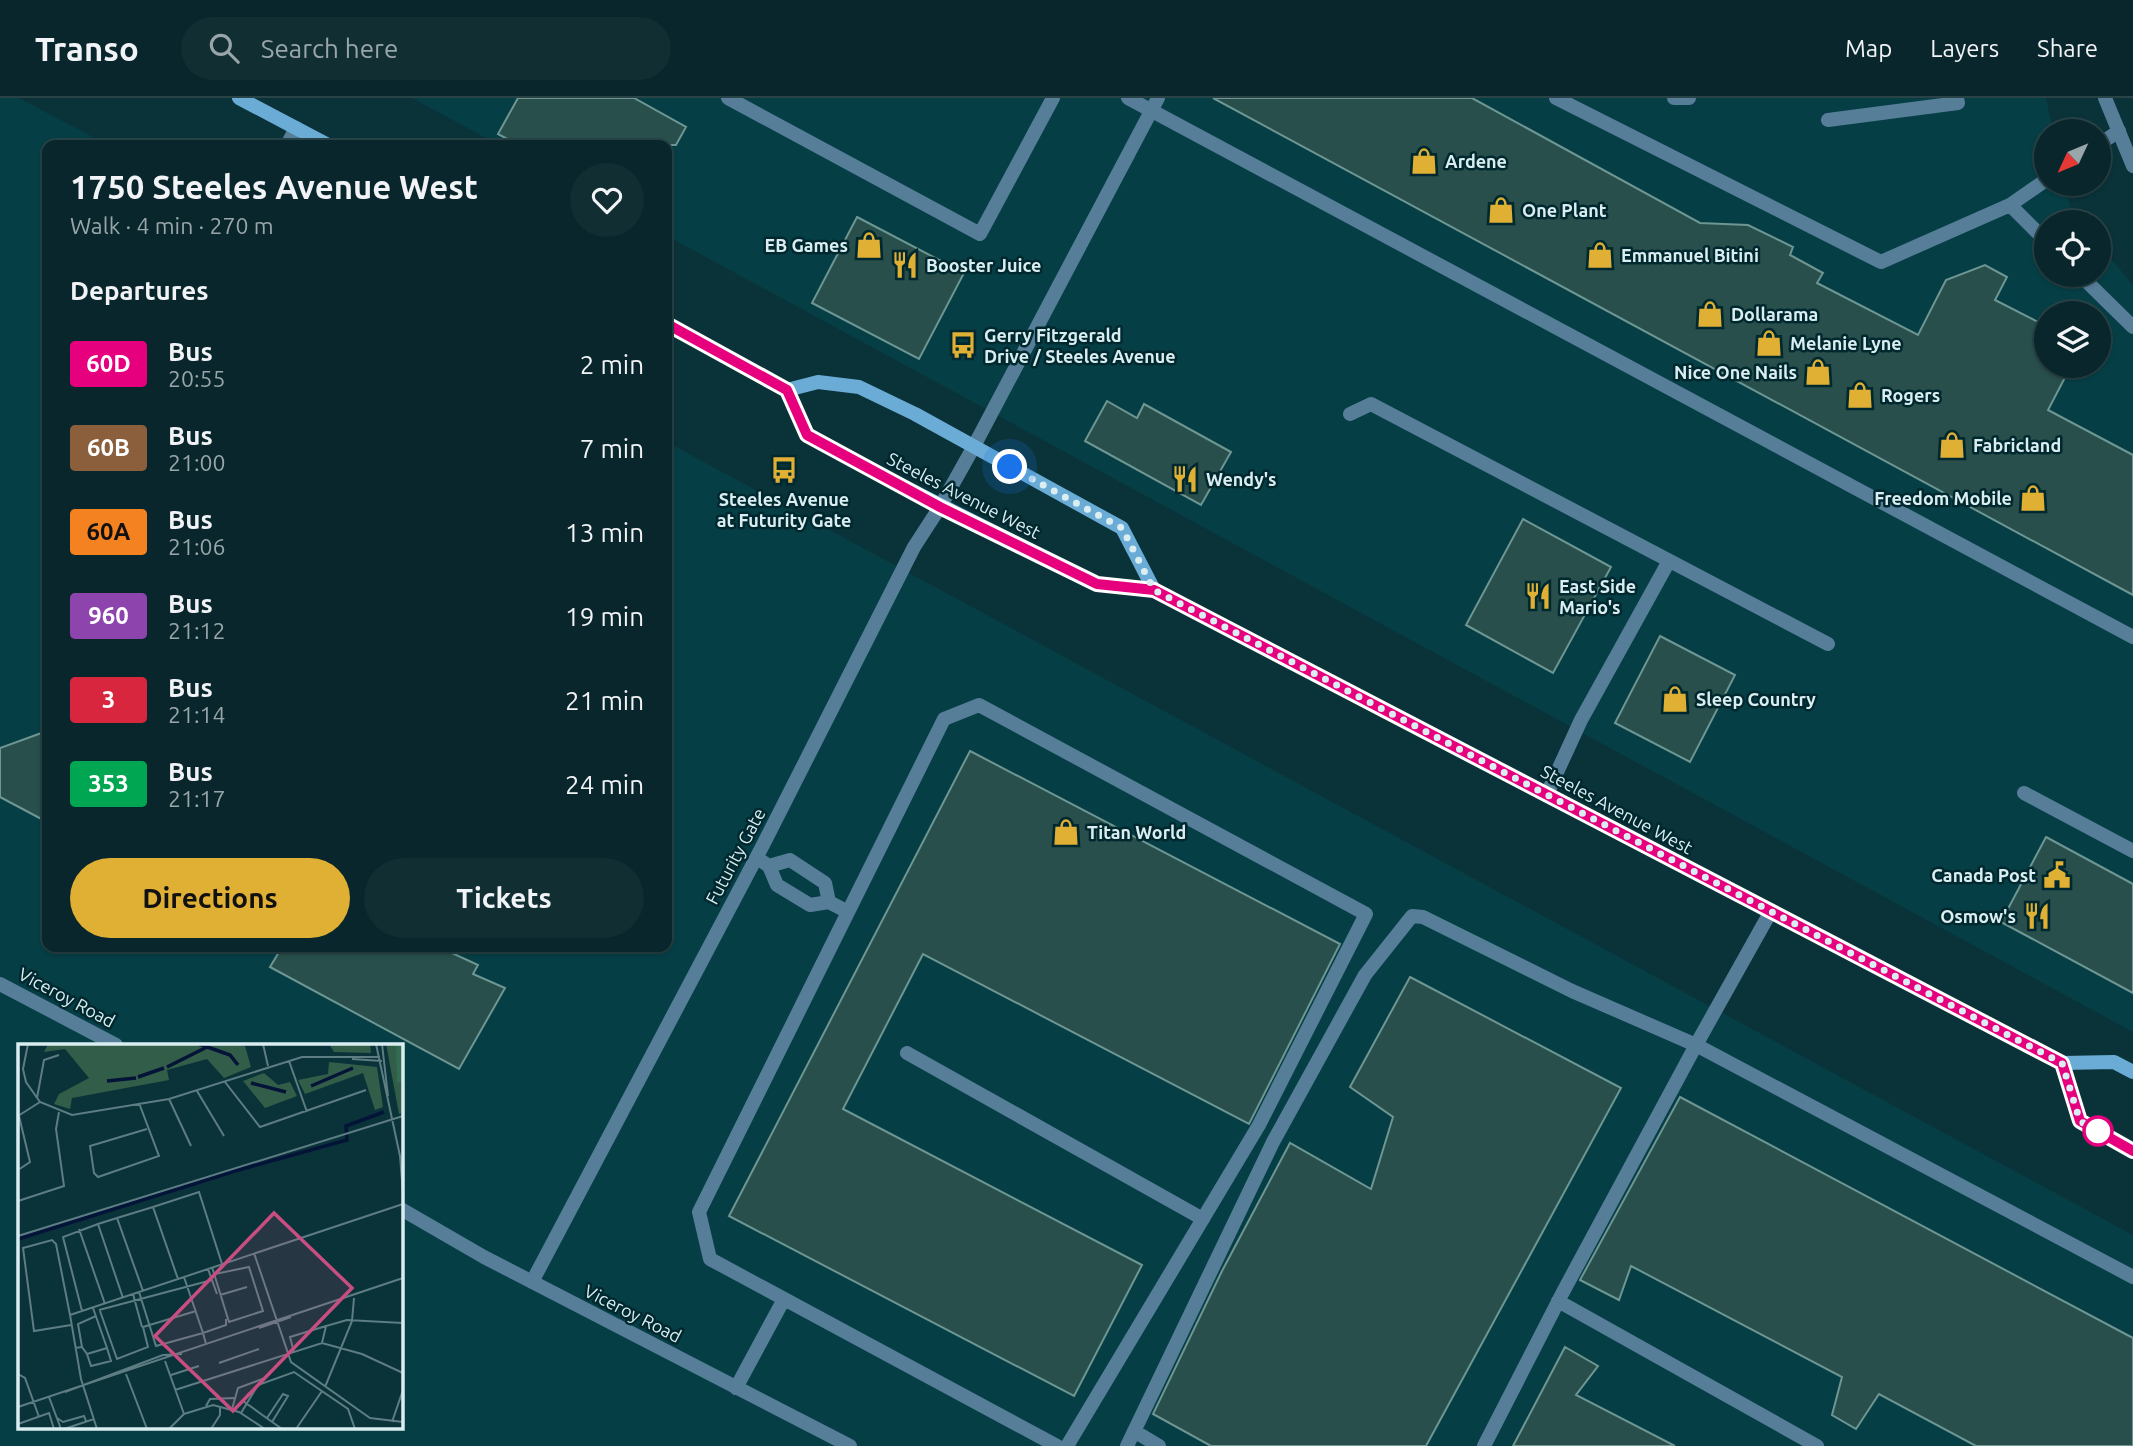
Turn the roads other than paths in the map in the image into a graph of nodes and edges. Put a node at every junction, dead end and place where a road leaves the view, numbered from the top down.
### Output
1 (240, 98) edge
2 (728, 98) edge
3 (1054, 98) edge
4 (1128, 98) edge
5 (1556, 98) edge
6 (1674, 98) edge
7 (1689, 98) edge
8 (1957, 98) edge
9 (2105, 98) edge
10 (1155, 104) edge
11 (1828, 120) dead end
12 (296, 128) junction
13 (2119, 131) junction
14 (2111, 136) edge
15 (290, 140) edge
16 (319, 140) edge
17 (2133, 166) edge
18 (2034, 188) edge
19 (2010, 205) junction
20 (2034, 229) edge
21 (2092, 287) edge
22 (672, 327) edge
23 (2133, 327) edge
24 (787, 390) junction
25 (1350, 414) dead end
26 (973, 448) junction
27 (940, 507) junction
28 (1669, 561) junction
29 (1154, 590) junction
30 (2133, 637) edge
31 (1828, 644) dead end
32 (2024, 793) dead end
33 (1546, 794) junction
34 (2133, 851) edge
35 (756, 858) junction
36 (769, 866) junction
37 (829, 902) junction
38 (1771, 911) junction
39 (848, 912) junction
40 (0, 984) edge
41 (114, 1044) edge
42 (1696, 1045) junction
43 (906, 1053) dead end
44 (2062, 1063) junction
45 (2133, 1072) edge
46 (2133, 1150) edge
47 (402, 1210) edge
48 (1203, 1219) junction
49 (2133, 1277) edge
50 (532, 1282) junction
51 (784, 1299) junction
52 (1558, 1301) junction
53 (736, 1388) junction
54 (1135, 1431) junction
55 (850, 1446) edge
56 (1057, 1446) edge
57 (1067, 1446) edge
58 (1127, 1446) edge
59 (1158, 1446) edge
60 (1484, 1446) edge
61 (1817, 1446) edge

1 - 12 main road
2 - 3 street
4 - 10 street
5 - 19 street
6 - 7 street
8 - 11 street
9 - 13 street
10 - 26 street, Futurity Gate
10 - 30 street
12 - 15 street
12 - 16 main road
13 - 14 street
13 - 17 street
18 - 19 street
19 - 20 street
21 - 23 street
22 - 24 main road
24 - 26 main road
24 - 27 main road, Steeles Avenue West
25 - 28 street
26 - 27 street, Futurity Gate
26 - 29 main road
27 - 29 main road, Steeles Avenue West
27 - 35 street, Futurity Gate
28 - 31 street
28 - 33 street
29 - 33 main road, Steeles Avenue West
32 - 34 street
33 - 38 main road, Steeles Avenue West
35 - 36 street
35 - 50 street, Futurity Gate
36 - 37 street
36 - 37 street
37 - 39 street
38 - 42 street
38 - 44 main road, Steeles Avenue West
39 - 48 street
39 - 51 street
40 - 41 street, Viceroy Road
42 - 49 street
42 - 52 street
42 - 54 street
43 - 48 street
44 - 45 main road, Steeles Avenue West
44 - 46 main road
47 - 50 street, Viceroy Road
48 - 57 street
50 - 53 street, Viceroy Road
51 - 53 street
51 - 56 street
52 - 60 street
52 - 61 street
53 - 55 street, Viceroy Road
54 - 58 street
54 - 59 street

